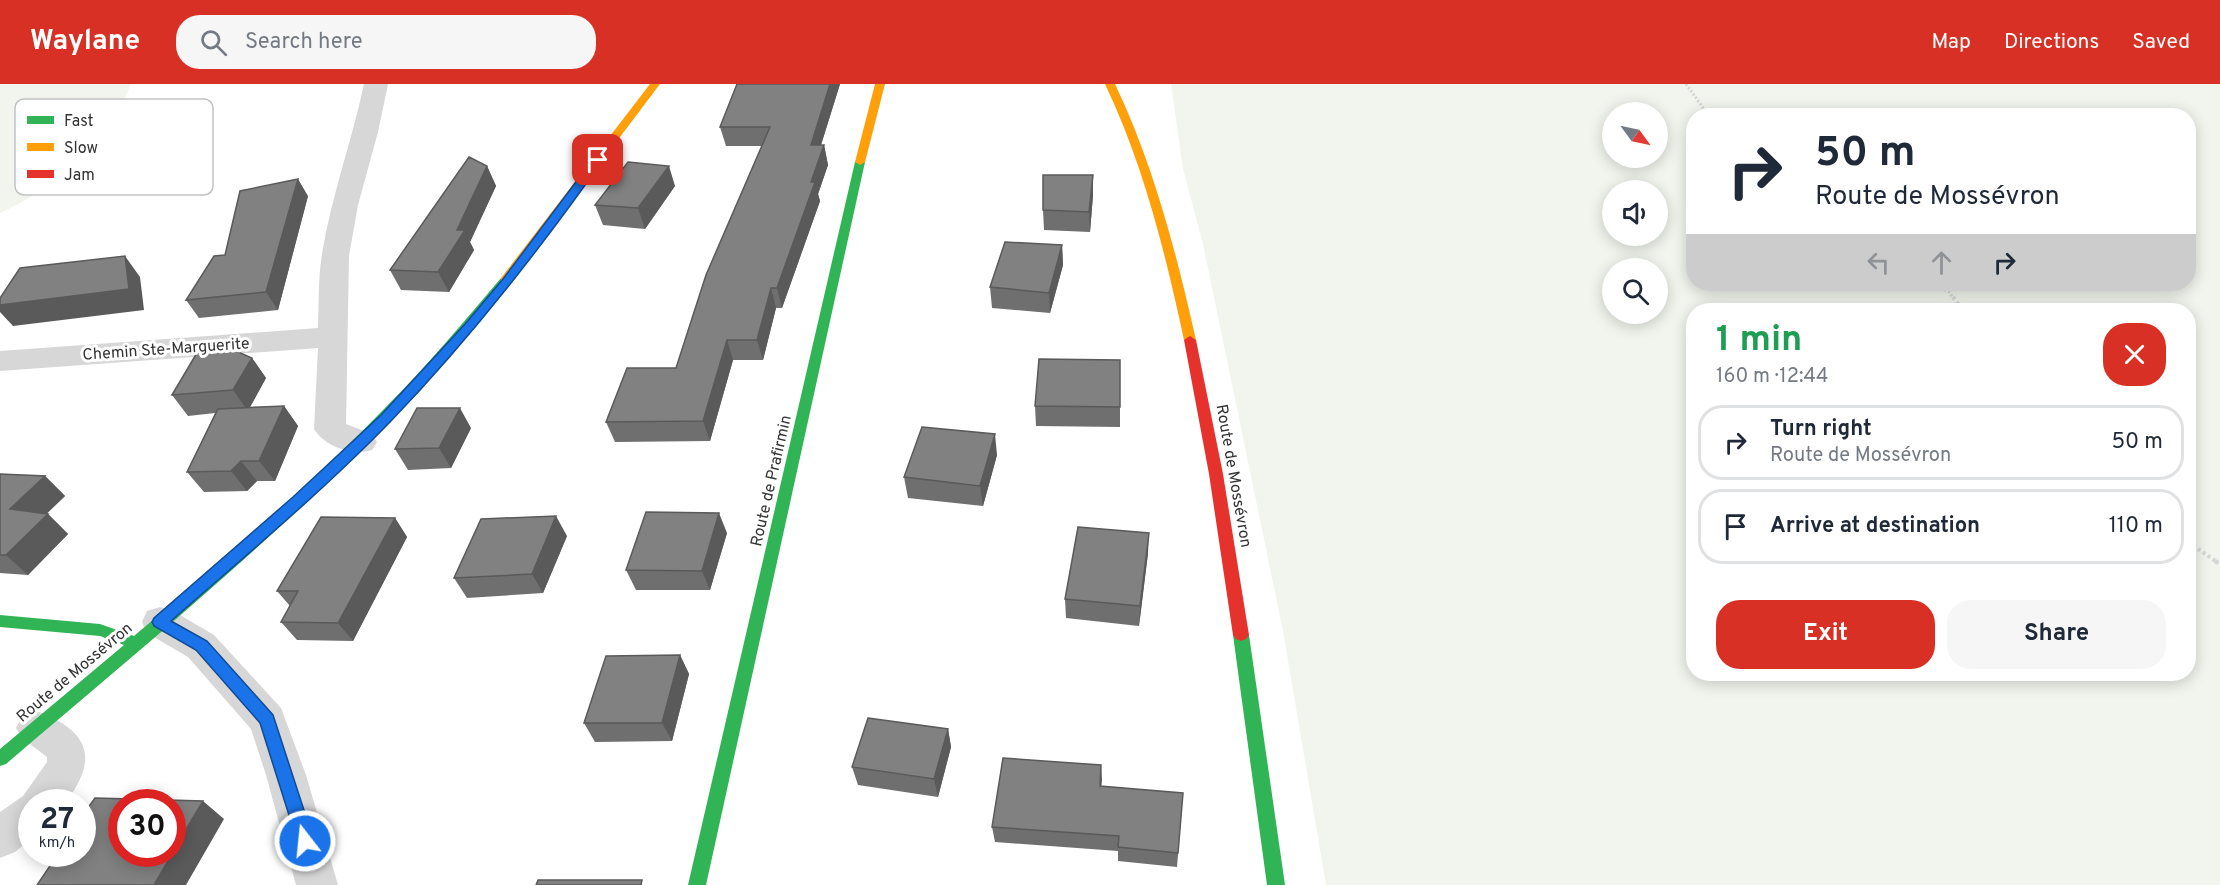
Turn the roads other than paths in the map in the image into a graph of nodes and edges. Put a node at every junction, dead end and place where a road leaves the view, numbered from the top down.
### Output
1 (376, 84) edge
2 (655, 84) edge
3 (880, 84) edge
4 (1110, 84) edge
5 (332, 336) junction
6 (0, 361) edge
7 (361, 442) junction
8 (0, 621) edge
9 (148, 632) junction
10 (36, 728) junction
11 (0, 759) edge
12 (52, 789) edge
13 (18, 823) edge
14 (0, 838) edge
15 (317, 885) edge
16 (697, 885) edge
17 (1276, 885) edge

1 - 5 street
2 - 7 street, Route de Mossévron
3 - 16 street, Route de Prafirmin
4 - 17 street, Route de Mossévron
5 - 6 street, Chemin Ste-Marguerite
5 - 7 street
7 - 9 street, Route de Mossévron
8 - 9 street
9 - 10 street, Route de Mossévron
9 - 15 street
10 - 11 street, Route de Mossévron
10 - 12 street
13 - 14 street

